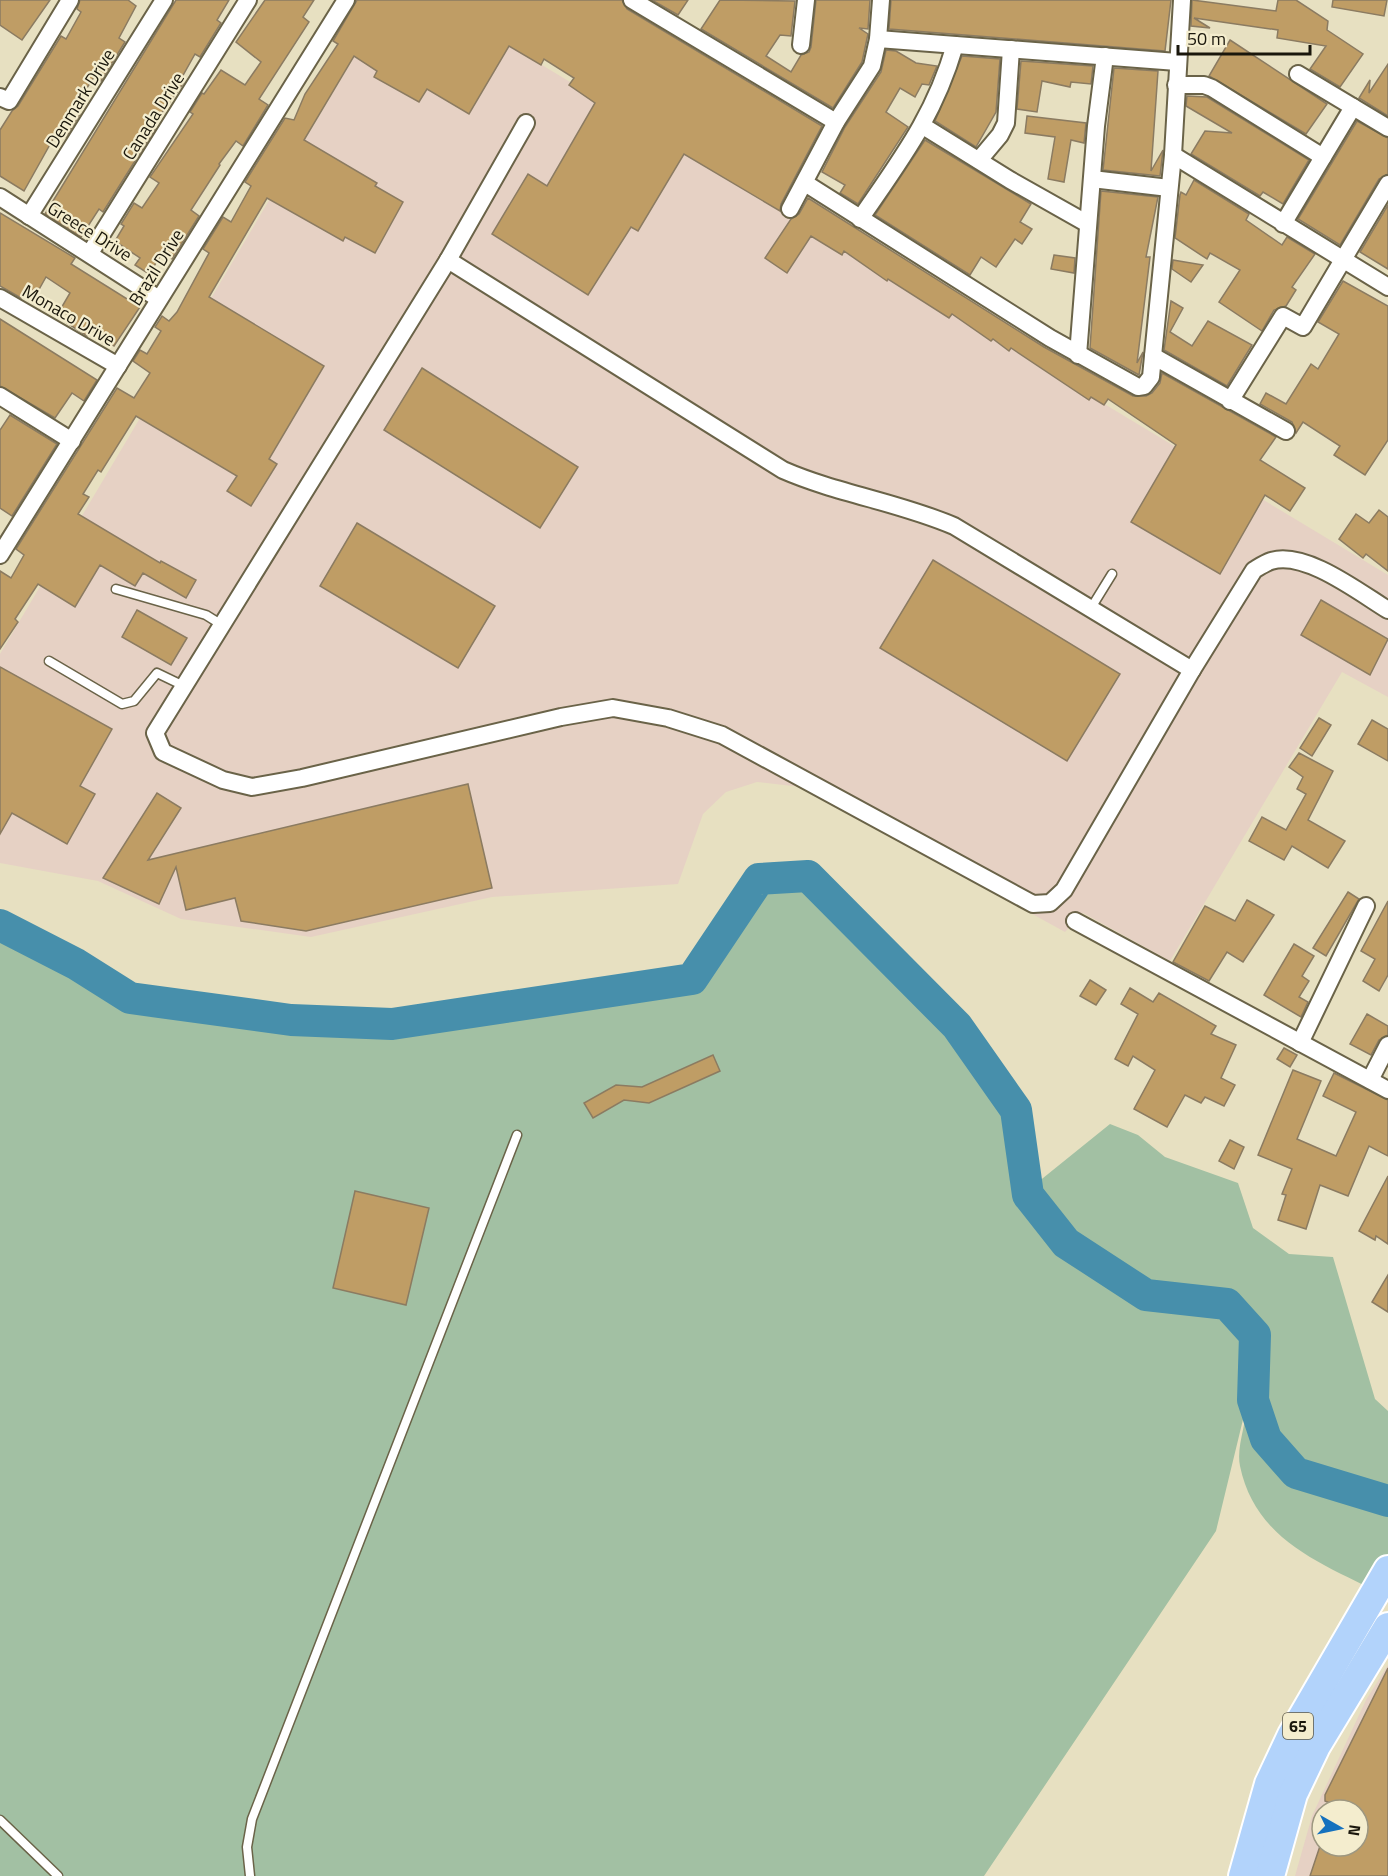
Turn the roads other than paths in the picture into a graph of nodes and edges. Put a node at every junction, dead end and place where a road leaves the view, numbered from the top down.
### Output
1 (70, 0) edge
2 (164, 0) edge
3 (248, 0) edge
4 (346, 0) edge
5 (632, 0) edge
6 (806, 0) edge
7 (881, 0) edge
8 (1182, 0) edge
9 (878, 39) junction
10 (801, 45) dead end
11 (955, 45) junction
12 (1011, 49) junction
13 (1105, 56) junction
14 (1177, 62) junction
15 (1298, 74) dead end
16 (1176, 85) junction
17 (0, 97) edge
18 (1353, 107) junction
19 (836, 122) junction
20 (526, 123) dead end
21 (923, 126) junction
22 (1388, 128) edge
23 (1173, 155) junction
24 (1323, 157) junction
25 (979, 160) junction
26 (1092, 179) junction
27 (805, 183) junction
28 (1388, 184) edge
29 (1169, 188) junction
30 (0, 197) edge
31 (789, 209) dead end
32 (29, 216) junction
33 (860, 219) junction
34 (1088, 224) junction
35 (1283, 224) junction
36 (90, 253) junction
37 (448, 260) junction
38 (1342, 260) junction
39 (1388, 287) edge
40 (0, 298) edge
41 (159, 299) junction
42 (1078, 355) junction
43 (1153, 356) junction
44 (118, 366) junction
45 (1230, 401) junction
46 (3, 404) edge
47 (1286, 431) dead end
48 (72, 441) junction
49 (0, 555) edge
50 (1112, 574) dead end
51 (116, 590) dead end
52 (1091, 608) junction
53 (1388, 610) edge
54 (222, 625) junction
55 (49, 661) dead end
56 (1192, 670) junction
57 (184, 686) junction
58 (1366, 906) dead end
59 (1075, 921) dead end
60 (1300, 1043) junction
61 (1388, 1045) edge
62 (1370, 1080) junction
63 (1388, 1090) edge
64 (517, 1135) dead end
65 (1383, 1579) edge
66 (1388, 1627) edge
67 (0, 1820) edge
68 (58, 1876) edge
69 (250, 1876) edge
70 (1243, 1876) edge
71 (1270, 1876) edge

1 - 17 street
2 - 32 street, Denmark Drive
3 - 36 street, Canada Drive
4 - 41 street, Brazil Drive
5 - 19 street
6 - 10 street
7 - 9 street
8 - 14 street
9 - 11 street
9 - 19 street
11 - 12 street
11 - 21 street
12 - 13 street
12 - 25 street
13 - 14 street
13 - 26 street
14 - 16 street
15 - 18 street
16 - 23 street
16 - 24 street
18 - 22 street
18 - 24 street
19 - 27 street
20 - 37 street
21 - 25 street
21 - 33 street
23 - 29 street
23 - 35 street
24 - 35 street
25 - 34 street
26 - 29 street
26 - 34 street
27 - 31 street
27 - 33 street
28 - 38 street
29 - 43 street
30 - 32 street, Greece Drive
32 - 36 street, Greece Drive
33 - 42 street
34 - 42 street
35 - 38 street
36 - 41 street, Greece Drive
37 - 52 street
37 - 54 street
38 - 39 street
38 - 45 street
40 - 44 street, Monaco Drive
41 - 44 street, Brazil Drive
42 - 43 street
43 - 45 street
44 - 48 street, Brazil Drive
45 - 47 street
46 - 48 street
48 - 49 street, Brazil Drive
50 - 52 lane
51 - 54 lane
52 - 56 street
53 - 56 street
54 - 57 street
55 - 57 lane
56 - 57 street
58 - 60 street
59 - 60 street
60 - 62 street
61 - 62 street
62 - 63 street
64 - 69 lane
65 - 70 highway, 65
66 - 71 highway, 65
67 - 68 lane

